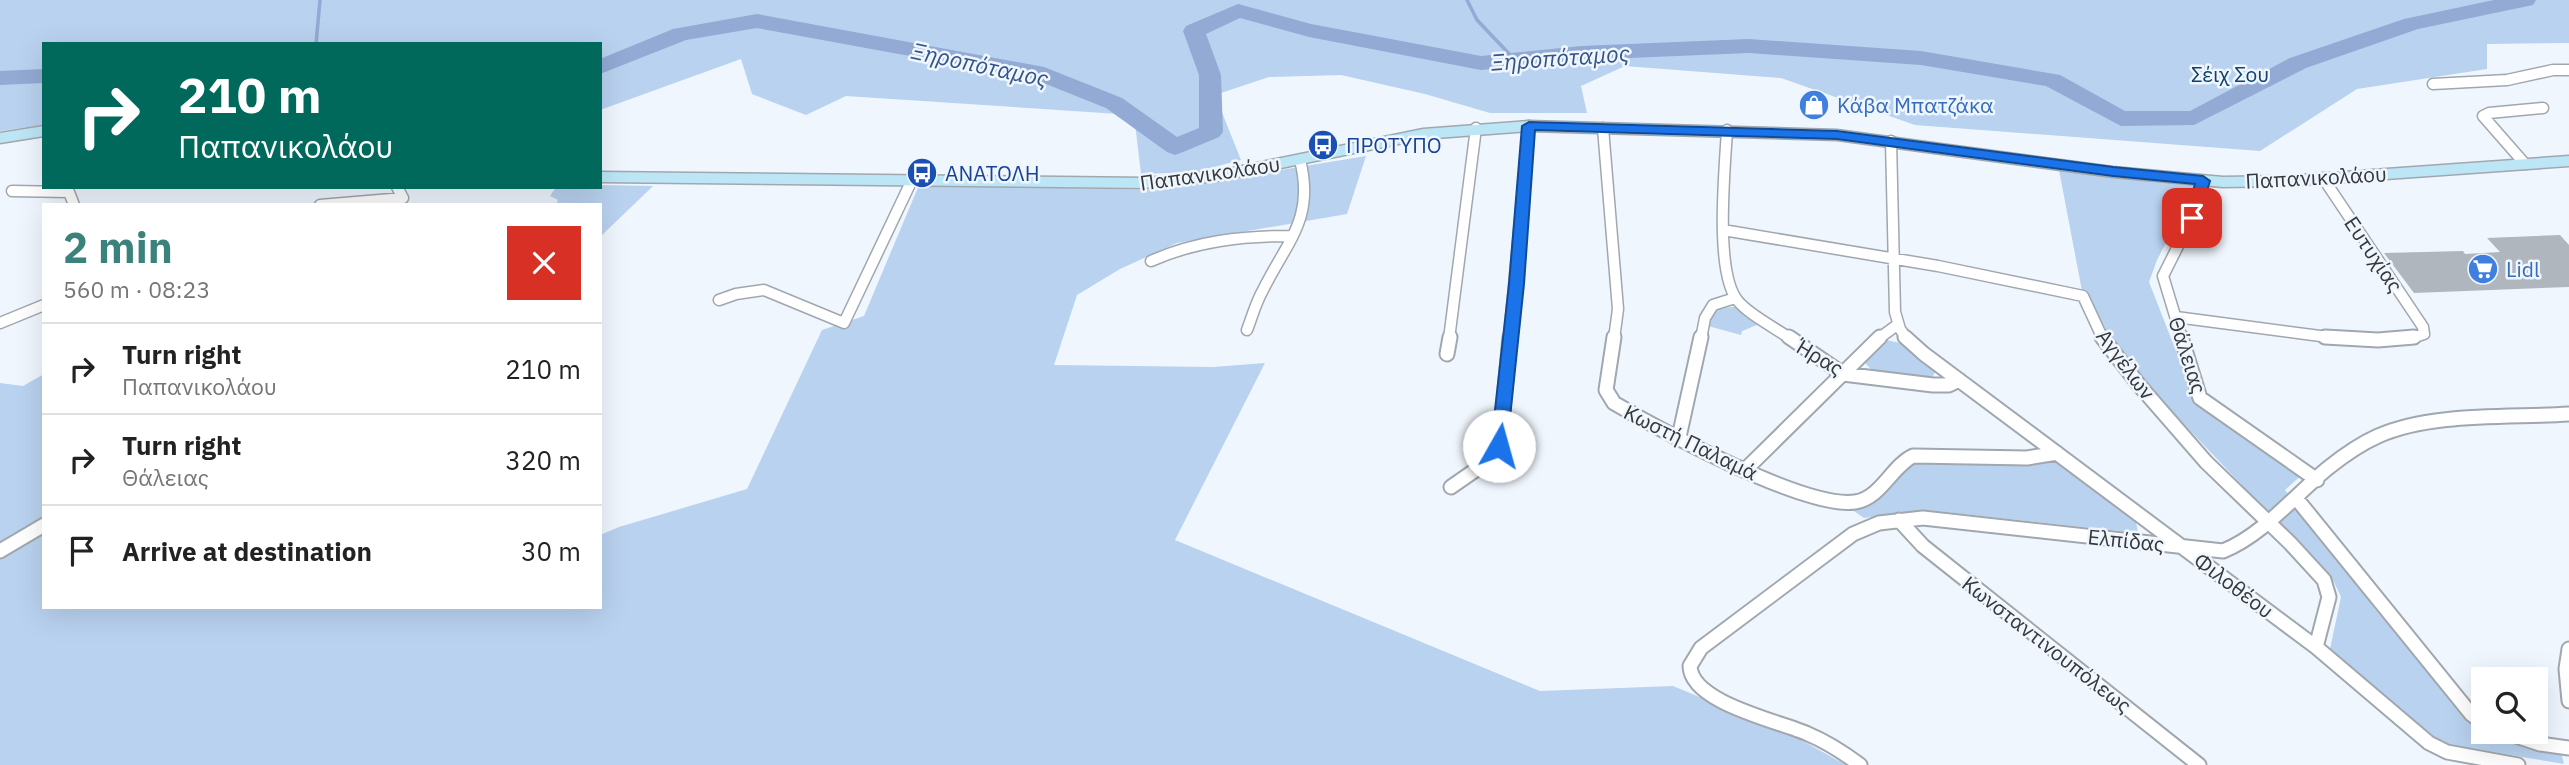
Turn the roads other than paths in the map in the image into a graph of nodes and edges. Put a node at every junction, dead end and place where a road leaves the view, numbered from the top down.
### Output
1 (2569, 70) edge
2 (2433, 83) dead end
3 (2543, 108) dead end
4 (1529, 126) junction
5 (1476, 128) junction
6 (1603, 128) junction
7 (1727, 130) junction
8 (42, 131) edge
9 (0, 138) edge
10 (1891, 141) junction
11 (1300, 160) junction
12 (2569, 161) edge
13 (2525, 163) junction
14 (602, 177) edge
15 (2323, 178) junction
16 (2203, 181) junction
17 (911, 182) junction
18 (12, 191) dead end
19 (404, 197) edge
20 (74, 203) edge
21 (341, 203) edge
22 (1723, 230) junction
23 (1291, 236) junction
24 (1895, 258) junction
25 (1151, 261) dead end
26 (1735, 298) junction
27 (719, 300) dead end
28 (42, 306) edge
29 (2176, 317) junction
30 (0, 323) edge
31 (1897, 325) junction
32 (1247, 330) dead end
33 (1447, 354) dead end
34 (1843, 374) junction
35 (1959, 380) junction
36 (2568, 411) edge
37 (1679, 436) junction
38 (2057, 453) junction
39 (1745, 469) junction
40 (2317, 480) junction
41 (1451, 487) dead end
42 (2296, 498) junction
43 (1899, 520) junction
44 (2268, 520) junction
45 (42, 526) edge
46 (2182, 546) junction
47 (0, 551) edge
48 (2316, 647) junction
49 (2569, 649) edge
50 (2569, 701) edge
51 (2471, 714) edge
52 (2540, 744) edge
53 (2569, 748) edge
54 (2448, 759) edge
55 (1860, 765) edge
56 (2199, 765) edge
57 (2518, 765) edge

1 - 2 street
3 - 13 street
4 - 5 main road, Παπανικολάου
4 - 6 main road, Παπανικολάου
4 - 41 street
5 - 11 main road, Παπανικολάου
5 - 33 street
6 - 7 main road, Παπανικολάου
6 - 37 street, Κωστή Παλαμά
7 - 10 main road, Παπανικολάου
7 - 22 street
8 - 9 main road
10 - 16 main road, Παπανικολάου
10 - 24 street
11 - 17 main road, Παπανικολάου
11 - 23 street
12 - 13 main road, Παπανικολάου
13 - 15 main road, Παπανικολάου
14 - 17 main road, Παπανικολάου
15 - 16 main road, Παπανικολάου
15 - 29 street, Ευτυχίας
16 - 29 street, Θάλειας
17 - 27 street
18 - 20 street
19 - 21 street
22 - 24 street, Αγγέλων
22 - 26 street
23 - 25 street
23 - 32 street
24 - 31 street
24 - 44 street, Αγγέλων
26 - 34 street, Ήρας
26 - 37 street
28 - 30 street
29 - 40 street, Θάλειας
31 - 34 street
31 - 35 street, Φιλοθέου
34 - 35 street, Ήρας
34 - 39 street
35 - 38 street, Φιλοθέου
36 - 40 street, Ελπίδας
37 - 39 street, Κωστή Παλαμά
38 - 39 street, Κωστή Παλαμά
38 - 46 street, Φιλοθέου
40 - 42 street, Ελπίδας
42 - 44 street, Ελπίδας
42 - 51 street
43 - 46 street, Ελπίδας
43 - 55 street, Ελπίδας
43 - 56 street, Κωνσταντινουπόλεως
44 - 46 street, Ελπίδας
44 - 48 street, Αγγέλων
45 - 47 street
46 - 48 street, Φιλοθέου
48 - 54 street, Φιλοθέου
49 - 50 street
52 - 53 street
54 - 57 street, Φιλοθέου

